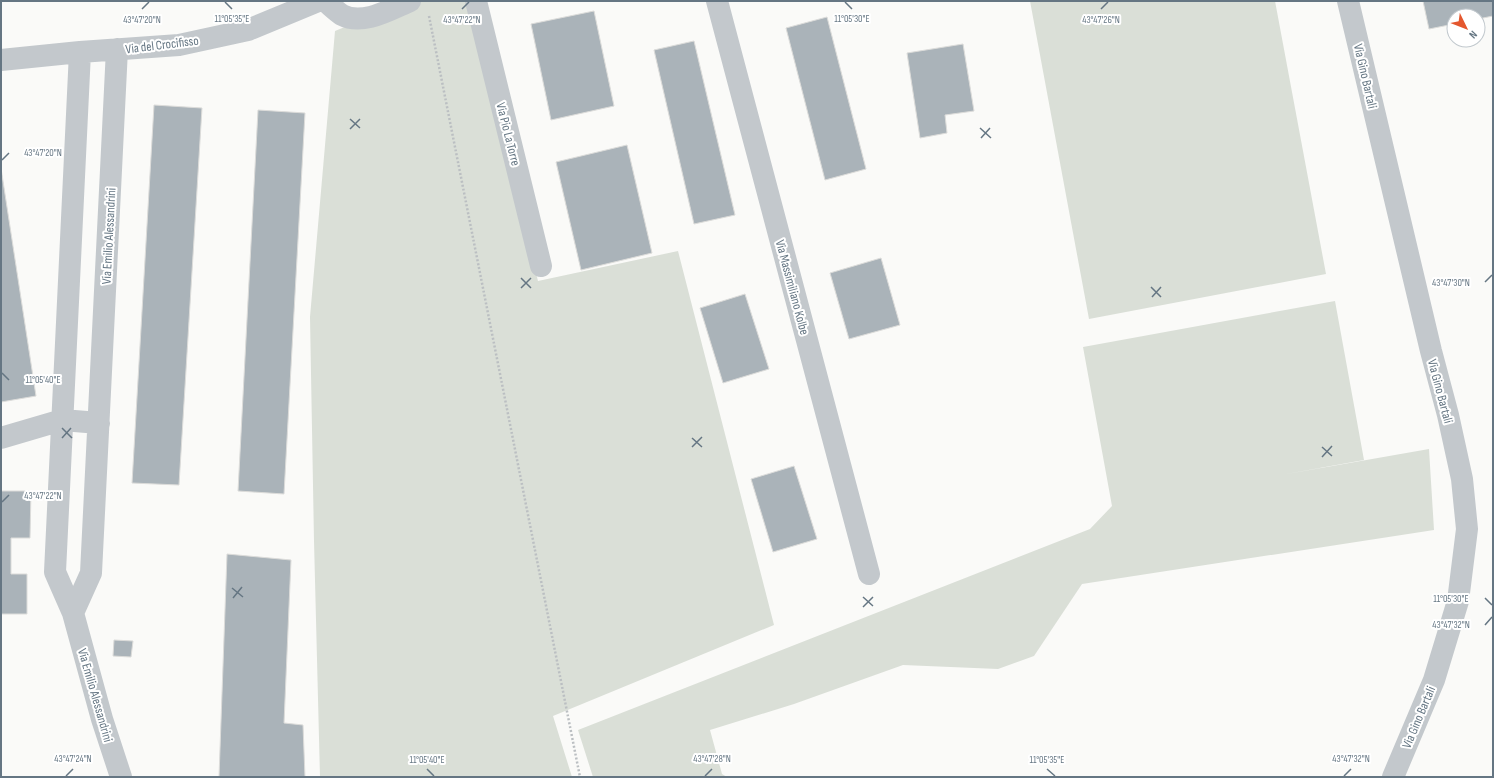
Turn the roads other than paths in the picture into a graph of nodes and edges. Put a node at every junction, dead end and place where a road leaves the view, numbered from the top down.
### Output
1 (318, 1) edge
2 (325, 1) edge
3 (476, 1) edge
4 (717, 1) edge
5 (1348, 1) edge
6 (419, 5) edge
7 (117, 49) junction
8 (80, 52) junction
9 (1, 60) edge
10 (541, 266) dead end
11 (62, 420) junction
12 (99, 423) junction
13 (1, 438) edge
14 (870, 574) dead end
15 (73, 613) junction
16 (121, 777) edge
17 (1393, 777) edge

1 - 7 street, Via del Crocifisso
2 - 6 street
3 - 10 street, Via Pio La Torre
4 - 14 street, Via Massimiliano Kolbe
5 - 17 street, Via Gino Bartali
7 - 8 street, Via del Crocifisso
7 - 12 street, Via Emilio Alessandrini
8 - 9 street, Via del Crocifisso
8 - 11 street, Via Emilio Alessandrini
11 - 12 street
11 - 13 street
11 - 15 street, Via Emilio Alessandrini
12 - 15 street, Via Emilio Alessandrini
15 - 16 street, Via Emilio Alessandrini

